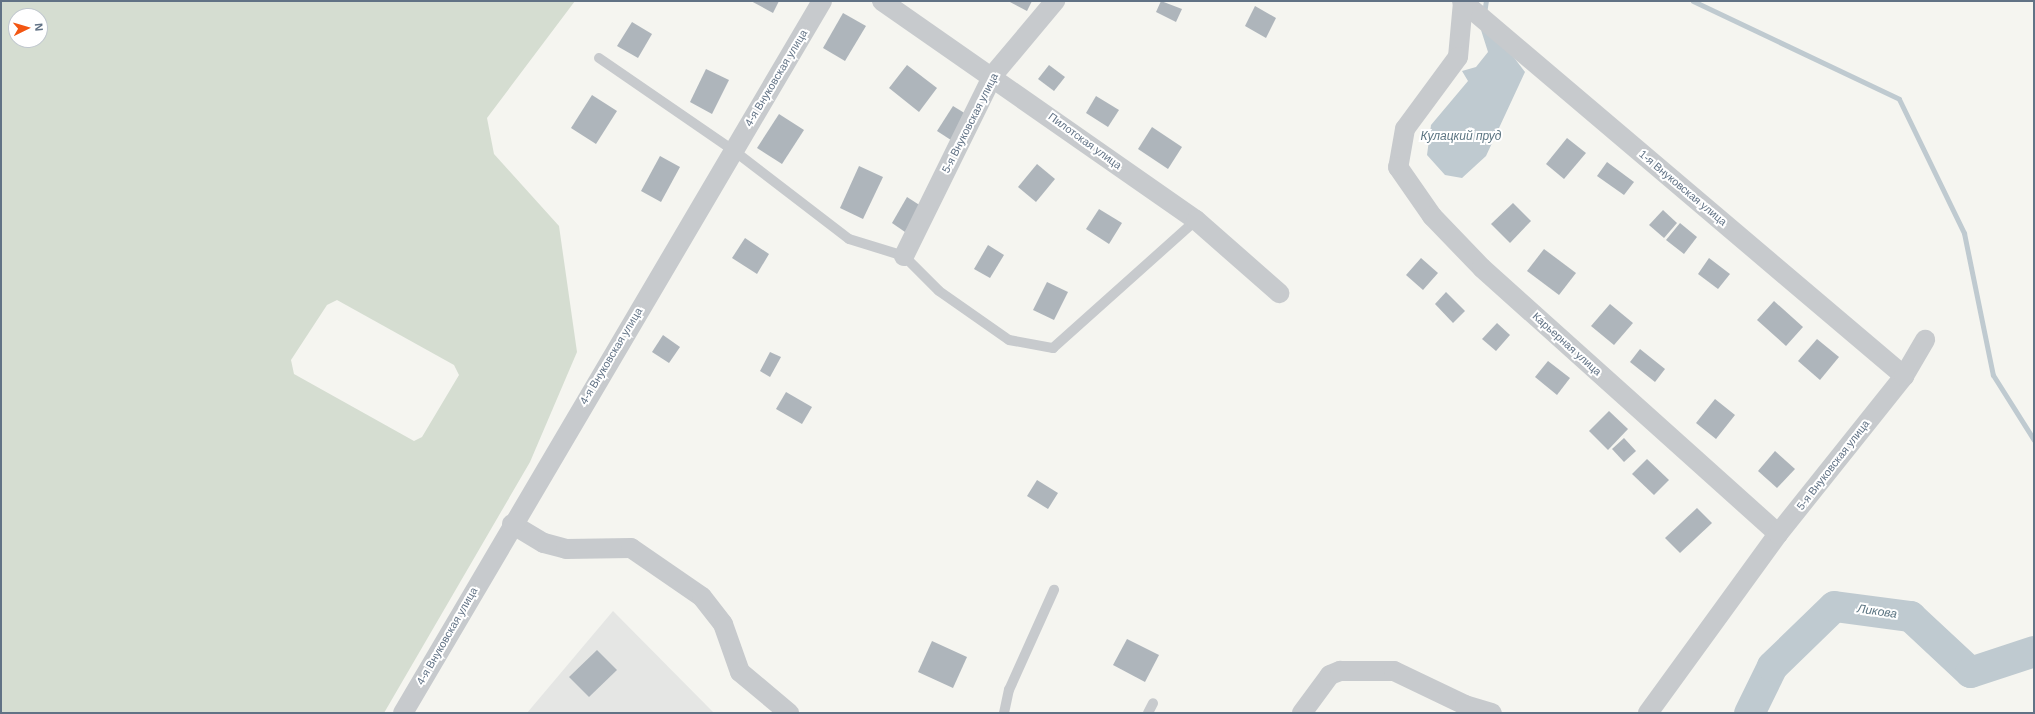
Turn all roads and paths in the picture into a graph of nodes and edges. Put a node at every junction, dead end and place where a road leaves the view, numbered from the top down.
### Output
1 (822, 1) edge
2 (882, 1) edge
3 (1055, 1) edge
4 (1462, 2) edge
5 (599, 58) dead end
6 (993, 75) junction
7 (733, 150) junction
8 (1196, 220) junction
9 (904, 256) junction
10 (1279, 293) dead end
11 (1925, 340) dead end
12 (1904, 376) junction
13 (512, 524) junction
14 (1778, 534) junction
15 (1054, 590) dead end
16 (1153, 704) dead end
17 (403, 713) edge
18 (789, 713) edge
19 (1004, 713) edge
20 (1148, 713) edge
21 (1302, 713) edge
22 (1492, 713) edge
23 (1648, 713) edge

1 - 7 street, 4-я Внуковская улица
2 - 6 street, Пилотская улица
3 - 6 street, 5-я Внуковская улица
4 - 12 street, 1-я Внуковская улица
4 - 14 street, Карьерная улица
5 - 7 lane
6 - 8 street, Пилотская улица
6 - 9 street, 5-я Внуковская улица
7 - 9 lane
7 - 13 street, 4-я Внуковская улица
8 - 9 lane
8 - 10 street, Пилотская улица
11 - 12 street, 5-я Внуковская улица
12 - 14 street, 5-я Внуковская улица
13 - 17 street, 4-я Внуковская улица
13 - 18 street
14 - 23 street, 5-я Внуковская улица
15 - 19 lane
16 - 20 lane
21 - 22 street

